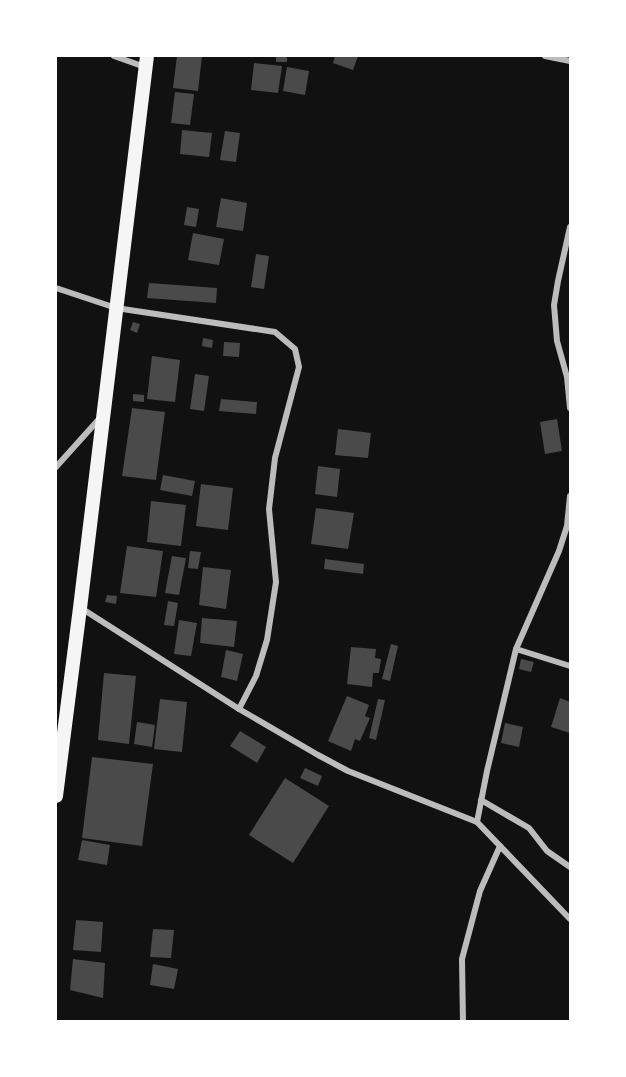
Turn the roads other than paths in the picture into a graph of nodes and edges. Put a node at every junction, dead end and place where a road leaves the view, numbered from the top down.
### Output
1 (114, 56) edge
2 (545, 56) edge
3 (146, 61) edge
4 (570, 61) edge
5 (570, 227) edge
6 (56, 288) edge
7 (116, 308) junction
8 (569, 377) edge
9 (570, 408) edge
10 (103, 415) junction
11 (56, 467) edge
12 (570, 496) edge
13 (80, 608) junction
14 (516, 649) junction
15 (570, 666) edge
16 (239, 709) junction
17 (56, 796) edge
18 (481, 800) junction
19 (477, 822) junction
20 (500, 846) junction
21 (570, 867) edge
22 (570, 920) edge
23 (463, 1022) edge

1 - 3 street
2 - 4 street
3 - 7 highway
5 - 8 street
6 - 7 street
7 - 10 highway
7 - 16 street
8 - 9 street
10 - 11 street
10 - 13 highway
12 - 14 street
13 - 16 street
13 - 17 highway
14 - 15 street
14 - 18 street
16 - 19 street
18 - 19 street
18 - 21 street
19 - 20 street
20 - 22 street
20 - 23 street

